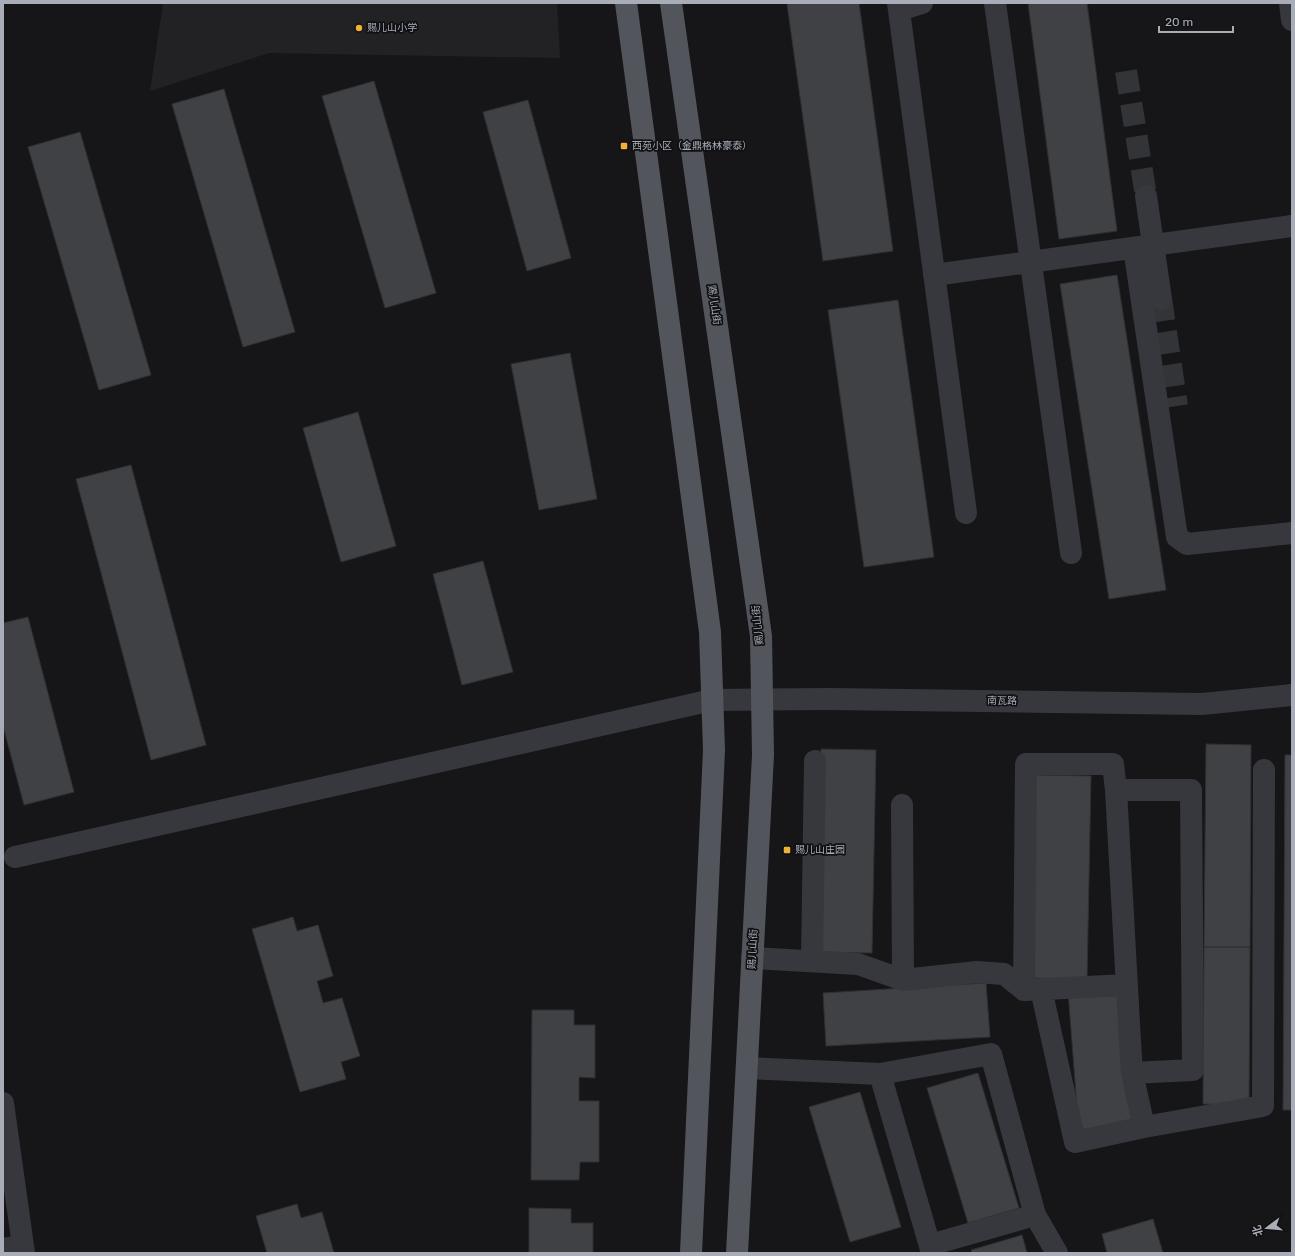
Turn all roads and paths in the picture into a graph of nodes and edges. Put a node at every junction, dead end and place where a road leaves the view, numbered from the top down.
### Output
1 (626, 3) edge
2 (671, 3) edge
3 (922, 3) edge
4 (995, 3) edge
5 (1290, 3) edge
6 (898, 7) edge
7 (1292, 20) edge
8 (1146, 196) tunnel mouth
9 (1292, 226) edge
10 (1144, 247) junction
11 (1032, 262) junction
12 (934, 275) junction
13 (1161, 299) tunnel mouth
14 (966, 513) dead end
15 (1292, 533) edge
16 (1071, 553) dead end
17 (1292, 695) edge
18 (762, 699) junction
19 (712, 700) junction
20 (815, 761) dead end
21 (1264, 770) dead end
22 (1116, 790) junction
23 (902, 805) dead end
24 (15, 858) dead end
25 (752, 958) junction
26 (812, 961) junction
27 (903, 980) junction
28 (1127, 985) junction
29 (1032, 990) junction
30 (746, 1068) junction
31 (1132, 1073) junction
32 (880, 1074) junction
33 (3, 1103) edge
34 (1144, 1127) junction
35 (1036, 1215) junction
36 (17, 1249) edge
37 (931, 1249) edge
38 (691, 1253) edge
39 (737, 1253) edge
40 (1057, 1253) edge

1 - 19 main road
2 - 18 main road, 赐儿山街
3 - 6 street
4 - 11 street
5 - 7 street
6 - 12 street
8 - 10 street
9 - 10 street
10 - 11 street
10 - 13 street
10 - 15 street
11 - 12 street
11 - 16 street
12 - 14 street
17 - 18 street, 南瓦路
18 - 19 street, 南瓦路
18 - 25 main road, 赐儿山街
19 - 24 street, 南瓦路
19 - 38 main road
20 - 26 street
21 - 34 street
22 - 28 street
22 - 29 street
22 - 31 street
23 - 27 street
25 - 26 street
25 - 30 main road, 赐儿山街
26 - 27 street
27 - 29 street
28 - 29 street
28 - 31 street
29 - 34 street
30 - 32 street
30 - 39 main road, 赐儿山街
31 - 34 street
32 - 35 street
32 - 37 street
33 - 36 street
35 - 37 street
35 - 40 street

